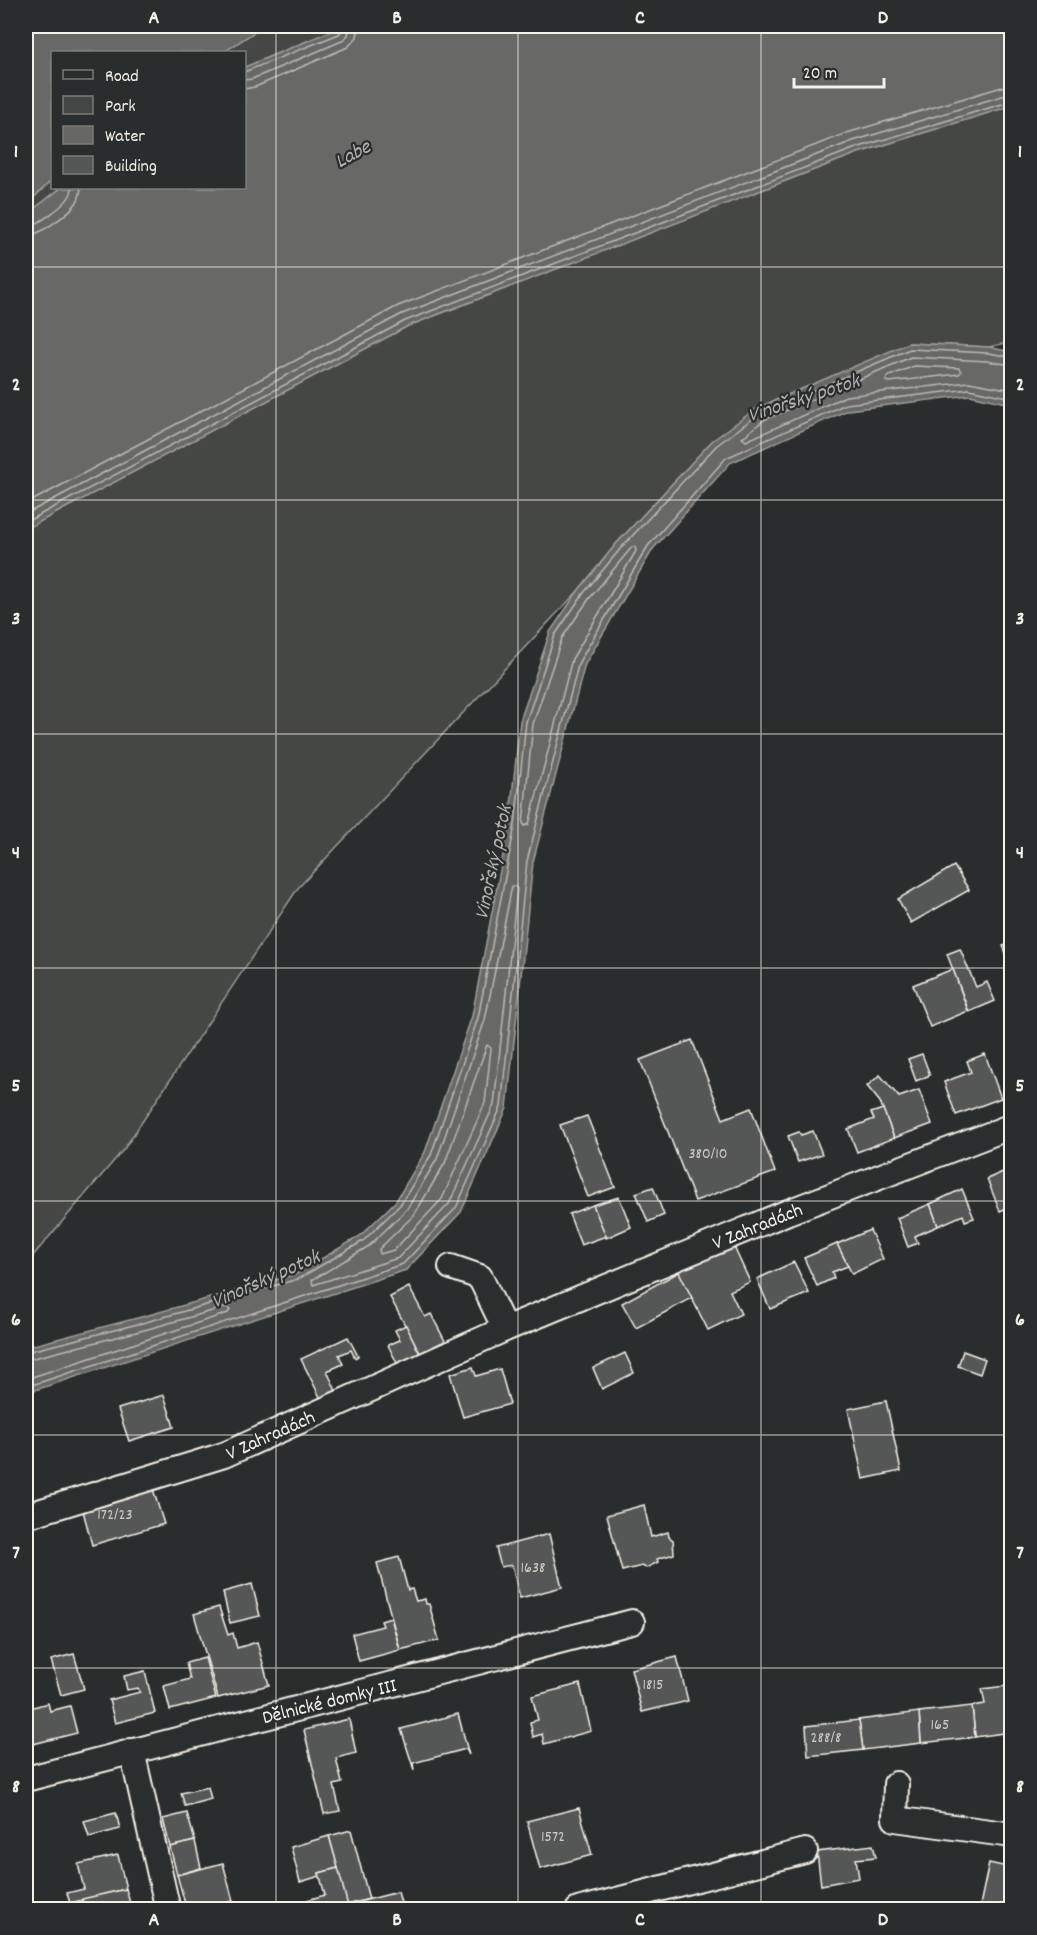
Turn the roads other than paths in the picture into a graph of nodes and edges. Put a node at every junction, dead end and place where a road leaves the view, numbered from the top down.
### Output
1 (1011, 1126) edge
2 (451, 1267) dead end
3 (505, 1329) junction
4 (26, 1516) edge
5 (632, 1622) dead end
6 (132, 1751) junction
7 (26, 1779) edge
8 (896, 1784) dead end
9 (1011, 1835) edge
10 (806, 1851) dead end
11 (168, 1910) edge
12 (579, 1910) edge

1 - 3 street, V Zahradách
2 - 3 street
3 - 4 street, V Zahradách
5 - 6 street, Dělnické domky III
6 - 7 street, Dělnické domky III
6 - 11 street
8 - 9 street
10 - 12 street

